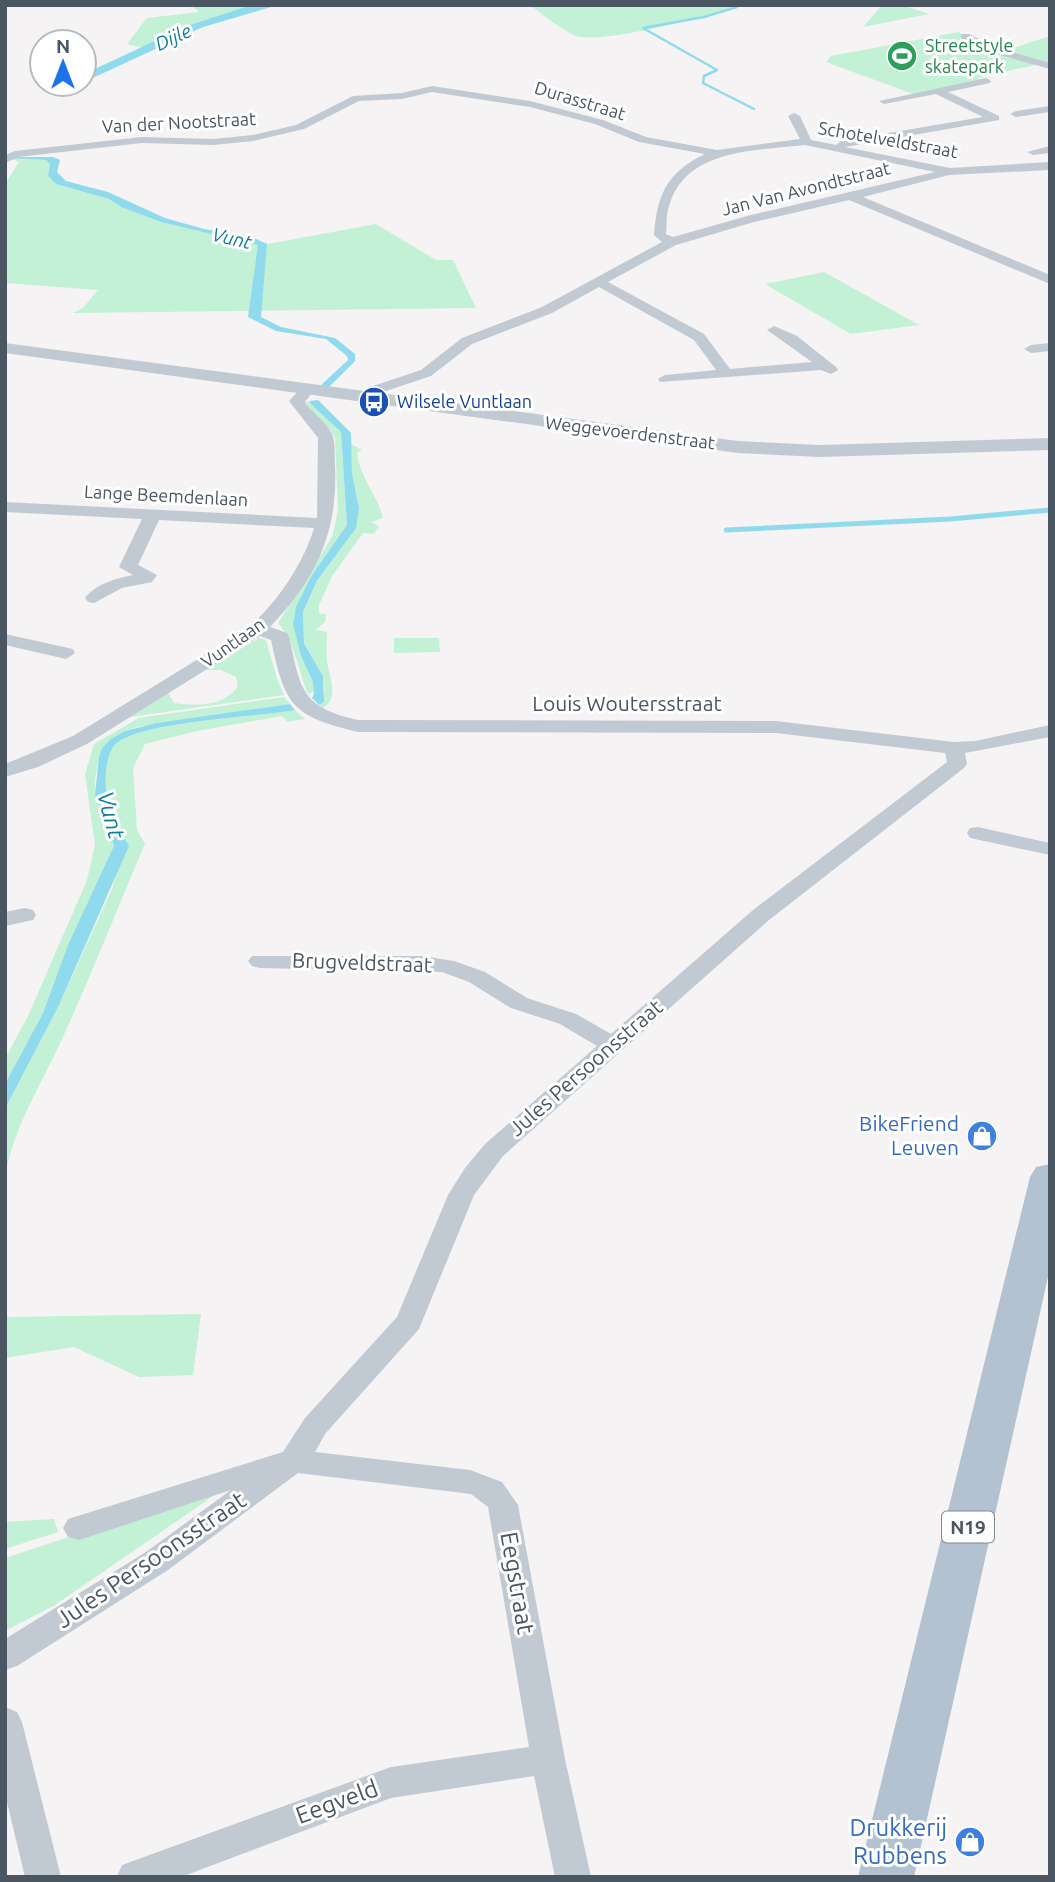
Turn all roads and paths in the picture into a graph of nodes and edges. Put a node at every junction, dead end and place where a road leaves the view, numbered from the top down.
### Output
1 (965, 36) dead end
2 (1050, 66) edge
3 (986, 81) dead end
4 (432, 89) joint
5 (937, 91) junction
6 (884, 100) dead end
7 (1050, 109) edge
8 (1016, 114) dead end
9 (794, 116) dead end
10 (805, 142) junction
11 (827, 147) junction
12 (1050, 149) edge
13 (1033, 152) dead end
14 (717, 153) junction
15 (8, 159) edge
16 (1050, 166) edge
17 (950, 172) junction
18 (5, 174) edge
19 (852, 196) junction
20 (671, 242) junction
21 (1050, 280) edge
22 (599, 282) junction
23 (774, 330) dead end
24 (1050, 347) edge
25 (5, 348) edge
26 (1031, 349) dead end
27 (726, 373) junction
28 (665, 379) dead end
29 (316, 390) junction
30 (363, 397) junction
31 (1050, 444) edge
32 (5, 507) edge
33 (153, 514) junction
34 (324, 523) junction
35 (94, 597) dead end
36 (258, 629) junction
37 (5, 639) edge
38 (66, 653) dead end
39 (1050, 731) edge
40 (954, 748) junction
41 (5, 771) edge
42 (978, 834) dead end
43 (1050, 849) edge
44 (260, 961) dead end
45 (612, 1044) junction
46 (1050, 1177) edge
47 (293, 1461) junction
48 (79, 1528) dead end
49 (6, 1656) edge
50 (5, 1722) edge
51 (548, 1759) junction
52 (44, 1877) edge
53 (135, 1877) edge
54 (573, 1877) edge
55 (886, 1877) edge

1 - 2 street
3 - 5 street
4 - 14 street, Durasstraat
4 - 15 street, Van der Nootstraat
5 - 6 street
5 - 11 street
7 - 8 street
9 - 10 street
10 - 11 street, Schotelveldstraat
10 - 14 street, Schotelveldstraat
11 - 17 street, Schotelveldstraat
12 - 13 street
14 - 20 street
15 - 18 street, Van der Nootstraat
16 - 17 street, Schotelveldstraat
17 - 19 street, Jan Van Avondtstraat
19 - 20 street, Jan Van Avondtstraat
19 - 21 street
20 - 22 street, Jan Van Avondtstraat
22 - 27 street
22 - 30 street, Jan Van Avondtstraat
23 - 27 street
24 - 26 street
25 - 29 street, Weggevoerdenstraat
27 - 28 street
29 - 30 street, Weggevoerdenstraat
29 - 34 street, Vuntlaan
30 - 31 street, Weggevoerdenstraat
32 - 33 street, Lange Beemdenlaan
33 - 34 street, Lange Beemdenlaan
33 - 35 street
34 - 36 street, Vuntlaan
36 - 40 street, Louis Woutersstraat
36 - 41 street, Vuntlaan
37 - 38 street
39 - 40 street, Louis Woutersstraat
40 - 45 street, Jules Persoonsstraat
42 - 43 street
44 - 45 street, Brugveldstraat
45 - 47 street, Jules Persoonsstraat
46 - 55 main road, N19
47 - 48 street, Jules Persoonsstraat
47 - 49 street, Jules Persoonsstraat
47 - 51 street, Eegstraat
50 - 52 street
51 - 53 street, Eegveld
51 - 54 street, Eegstraat

